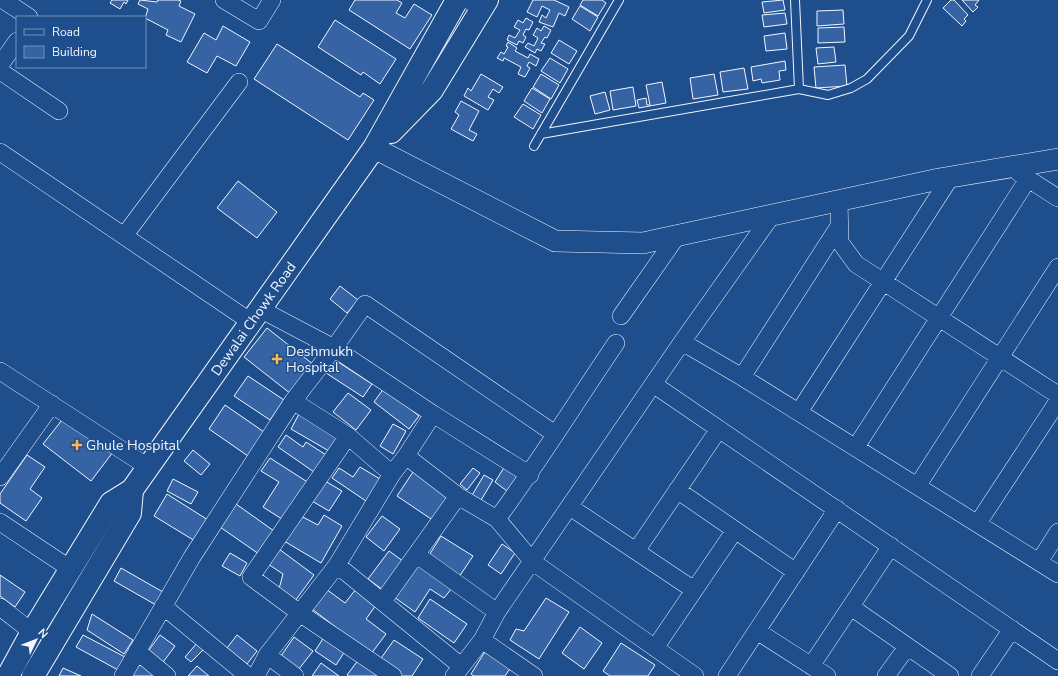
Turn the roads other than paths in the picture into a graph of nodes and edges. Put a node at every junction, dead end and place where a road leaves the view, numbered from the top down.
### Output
1 (3, 0) edge
2 (224, 0) edge
3 (272, 0) edge
4 (457, 0) edge
5 (619, 0) edge
6 (795, 0) edge
7 (927, 0) edge
8 (479, 3) edge
9 (27, 16) edge
10 (16, 42) edge
11 (0, 65) edge
12 (0, 71) edge
13 (239, 82) dead end
14 (799, 89) junction
15 (59, 111) dead end
16 (541, 134) junction
17 (534, 146) dead end
18 (374, 148) junction
19 (0, 152) edge
20 (1058, 159) edge
21 (1010, 167) junction
22 (950, 178) junction
23 (1028, 179) junction
24 (1058, 198) edge
25 (839, 201) junction
26 (772, 215) junction
27 (839, 226) junction
28 (124, 236) junction
29 (677, 236) junction
30 (1058, 267) edge
31 (883, 282) junction
32 (256, 316) junction
33 (621, 316) dead end
34 (939, 318) junction
35 (682, 342) junction
36 (616, 343) dead end
37 (334, 348) junction
38 (999, 357) junction
39 (0, 371) edge
40 (742, 377) junction
41 (653, 384) junction
42 (1058, 395) edge
43 (293, 401) junction
44 (1058, 401) edge
45 (52, 404) junction
46 (799, 412) junction
47 (434, 414) junction
48 (719, 429) junction
49 (555, 434) junction
50 (348, 436) junction
51 (856, 447) junction
52 (406, 456) junction
53 (6, 458) edge
54 (148, 468) junction
55 (392, 474) junction
56 (530, 475) junction
57 (0, 477) edge
58 (918, 486) junction
59 (132, 490) junction
60 (678, 490) junction
61 (458, 496) junction
62 (570, 507) junction
63 (837, 509) junction
64 (497, 519) junction
65 (0, 522) edge
66 (978, 523) junction
67 (735, 530) junction
68 (1058, 532) edge
69 (891, 546) junction
70 (636, 551) junction
71 (417, 555) junction
72 (533, 562) junction
73 (1039, 562) junction
74 (337, 565) junction
75 (72, 570) junction
76 (796, 572) junction
77 (1058, 574) edge
78 (694, 590) junction
79 (383, 601) junction
80 (163, 606) junction
81 (0, 607) edge
82 (851, 607) junction
83 (497, 612) junction
84 (300, 614) junction
85 (1012, 629) junction
86 (757, 631) junction
87 (32, 632) junction
88 (482, 640) junction
89 (907, 647) junction
90 (655, 648) junction
91 (137, 651) junction
92 (267, 655) junction
93 (1056, 655) edge
94 (811, 666) junction
95 (457, 671) edge
96 (8, 676) edge
97 (33, 676) edge
98 (123, 676) edge
99 (167, 676) edge
100 (248, 676) edge
101 (256, 676) edge
102 (295, 676) edge
103 (393, 676) edge
104 (534, 676) edge
105 (695, 676) edge
106 (728, 676) edge
107 (827, 676) edge
108 (886, 676) edge
109 (950, 676) edge
110 (980, 676) edge

1 - 9 street
2 - 3 street
4 - 18 main road, Dewalai Chowk Road
5 - 16 lane
6 - 14 lane
7 - 14 lane
8 - 18 main road, Dewalai Chowk Road
10 - 11 street
12 - 15 street
13 - 28 street
14 - 16 lane
16 - 17 lane
18 - 29 street
18 - 32 main road, Dewalai Chowk Road
19 - 28 street
20 - 21 street
21 - 22 street
21 - 23 street
22 - 25 street
22 - 31 street
23 - 24 street
23 - 34 street
25 - 26 street
25 - 27 street
26 - 29 street
26 - 35 street
27 - 31 street
27 - 40 street
28 - 32 street
29 - 33 street
30 - 38 street
31 - 34 street
31 - 46 street
32 - 37 street
32 - 54 main road, Dewalai Chowk Road
34 - 38 street
34 - 51 street
35 - 40 street
35 - 41 street
36 - 49 street
37 - 43 street
37 - 47 street
37 - 49 street
38 - 42 street
38 - 58 street
39 - 45 street
40 - 46 street
41 - 48 street
41 - 62 street
43 - 50 street
43 - 80 street
44 - 66 street
45 - 53 street
45 - 54 street
46 - 51 street
47 - 52 street
47 - 56 street
48 - 60 street
48 - 63 street
49 - 56 street
50 - 55 street
50 - 84 street
51 - 58 street
52 - 55 street
52 - 61 street
53 - 57 street
54 - 59 main road, Dewalai Chowk Road
55 - 74 street
56 - 64 street
58 - 66 street
59 - 75 main road, Dewalai Chowk Road
59 - 97 main road
60 - 67 street
60 - 70 street
61 - 64 street
61 - 71 street
62 - 70 street
62 - 72 street
63 - 69 street
63 - 76 street
64 - 72 street
65 - 75 street
66 - 73 street
67 - 76 street
67 - 78 street
68 - 73 street
69 - 82 street
69 - 85 street
70 - 78 street
71 - 79 street
71 - 83 street
72 - 83 street
72 - 90 street
73 - 77 street
74 - 79 street
74 - 84 street
75 - 87 main road, Dewalai Chowk Road
76 - 86 street
78 - 90 street
79 - 95 street
80 - 91 street
80 - 100 street
81 - 87 street
82 - 89 street
82 - 94 street
83 - 88 street
84 - 92 street
84 - 103 street
85 - 93 street
85 - 110 street
86 - 94 street
86 - 106 street
87 - 96 main road, Dewalai Chowk Road
88 - 95 street
88 - 104 street
89 - 108 street
89 - 109 street
90 - 105 street
91 - 98 street
91 - 99 street
92 - 101 street
92 - 102 street
94 - 107 street

